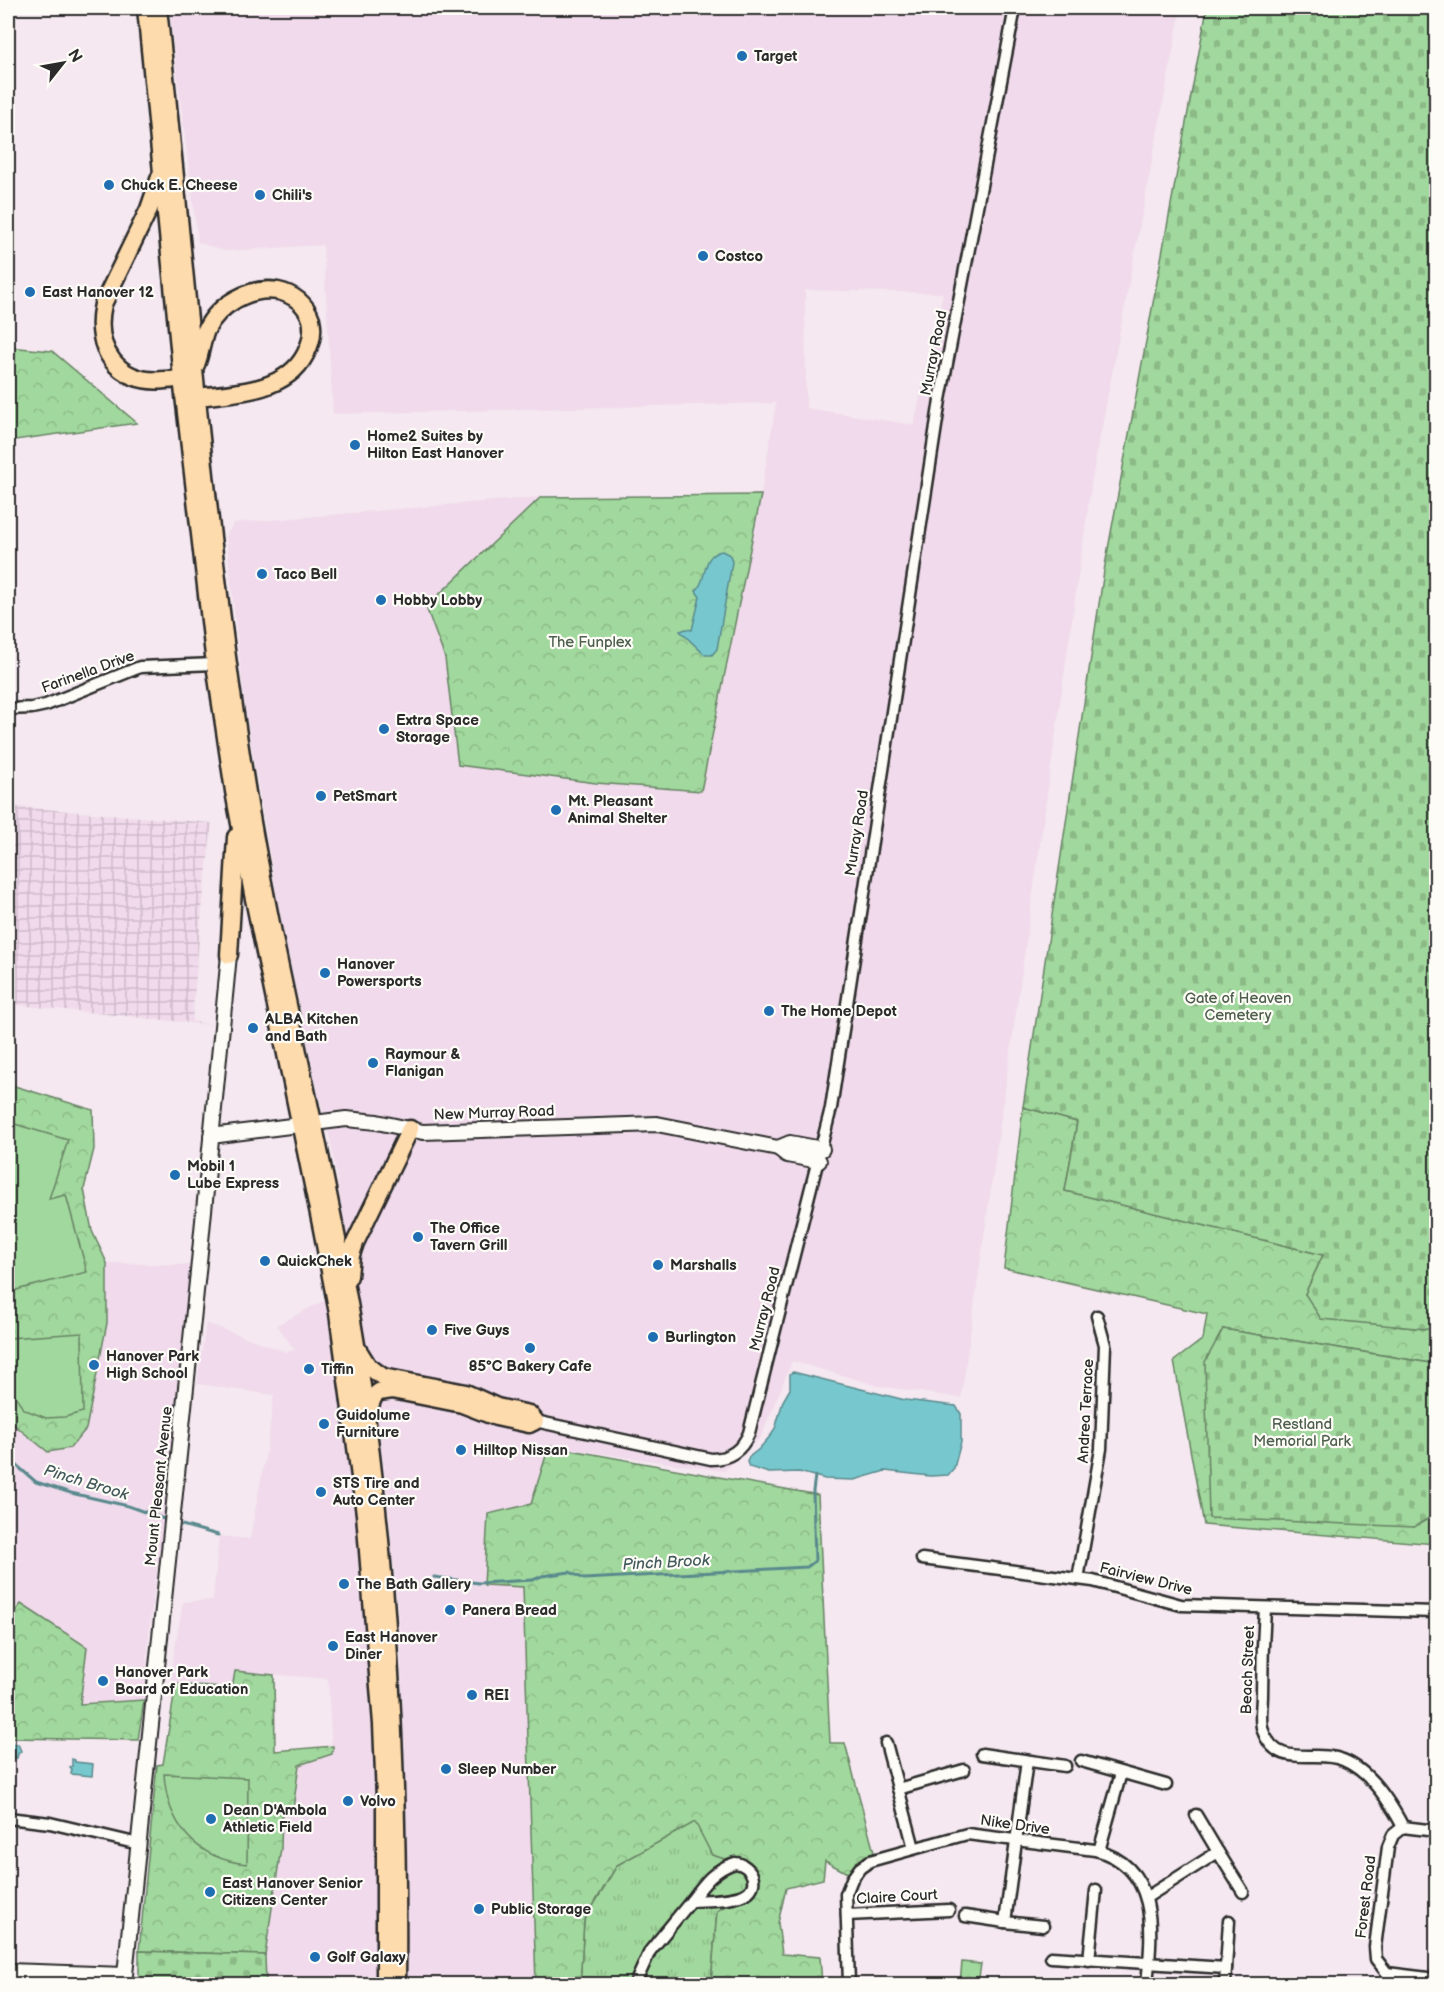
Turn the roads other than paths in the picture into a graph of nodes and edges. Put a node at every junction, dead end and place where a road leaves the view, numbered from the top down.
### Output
1 (146, 8) edge
2 (158, 8) edge
3 (1015, 8) edge
4 (162, 173) junction
5 (188, 372) junction
6 (191, 398) junction
7 (215, 664) junction
8 (8, 709) edge
9 (237, 806) junction
10 (229, 955) joint
11 (307, 1124) junction
12 (410, 1129) junction
13 (211, 1136) junction
14 (820, 1155) junction
15 (349, 1306) junction
16 (1097, 1316) dead end
17 (356, 1345) junction
18 (366, 1415) junction
19 (534, 1420) junction
20 (922, 1559) dead end
21 (1078, 1579) junction
22 (1265, 1608) junction
23 (1437, 1612) edge
24 (886, 1743) dead end
25 (982, 1754) dead end
26 (1027, 1761) junction
27 (1081, 1761) dead end
28 (1065, 1766) dead end
29 (964, 1770) dead end
30 (1121, 1773) junction
31 (1166, 1785) dead end
32 (898, 1789) junction
33 (1196, 1815) dead end
34 (8, 1818) edge
35 (1403, 1827) junction
36 (1437, 1831) edge
37 (1016, 1840) junction
38 (139, 1844) junction
39 (915, 1848) junction
40 (1099, 1851) junction
41 (1218, 1852) junction
42 (1096, 1890) dead end
43 (1243, 1892) dead end
44 (1147, 1898) junction
45 (691, 1901) junction
46 (949, 1910) dead end
47 (847, 1915) junction
48 (965, 1916) dead end
49 (1229, 1921) dead end
50 (1005, 1922) junction
51 (1043, 1926) dead end
52 (1051, 1957) dead end
53 (1089, 1960) junction
54 (1149, 1963) junction
55 (1226, 1968) junction
56 (8, 1971) edge
57 (1437, 1979) edge
58 (125, 1980) edge
59 (385, 1984) edge
60 (397, 1984) edge
61 (635, 1984) edge
62 (849, 1984) edge
63 (1147, 1984) edge
64 (1225, 1984) edge

1 - 4 main road
2 - 5 main road
3 - 14 street, Murray Road
4 - 5 main road
4 - 5 main road
5 - 6 main road
5 - 6 main road
6 - 7 main road
6 - 11 main road
7 - 8 street, Farinella Drive
7 - 9 main road
9 - 10 main road
9 - 11 main road
10 - 13 street, Mount Pleasant Avenue
11 - 12 street, New Murray Road
11 - 13 street, New Murray Road
11 - 15 main road
11 - 59 main road
12 - 14 street, New Murray Road
12 - 15 main road
13 - 38 street, Mount Pleasant Avenue
14 - 19 street, Murray Road
15 - 17 main road
16 - 21 street, Andrea Terrace
17 - 18 main road
17 - 19 main road
18 - 19 main road
18 - 60 main road
20 - 21 street, Fairview Drive
21 - 22 street, Fairview Drive
22 - 23 street, Fairview Drive
22 - 35 street, Beach Street
24 - 32 street
25 - 26 street
26 - 28 street
26 - 37 street
27 - 30 street
29 - 32 street
30 - 31 street
30 - 40 street
32 - 39 street
33 - 41 street
34 - 38 street
35 - 36 street
35 - 57 street, Forest Road
37 - 39 street, Nike Drive
37 - 40 street, Nike Drive
37 - 50 street
38 - 58 street, Mount Pleasant Avenue
39 - 47 street, Nike Drive
40 - 44 street, Nike Drive
41 - 43 street
41 - 44 street
42 - 53 street
44 - 54 street, Nike Drive
45 - 45 street
45 - 61 street
46 - 47 street, Claire Court
47 - 62 street, Nike Drive
48 - 50 street
49 - 55 street
50 - 51 street
52 - 53 street
53 - 54 street
54 - 55 street
54 - 63 street, Nike Drive
55 - 64 street
56 - 58 street

